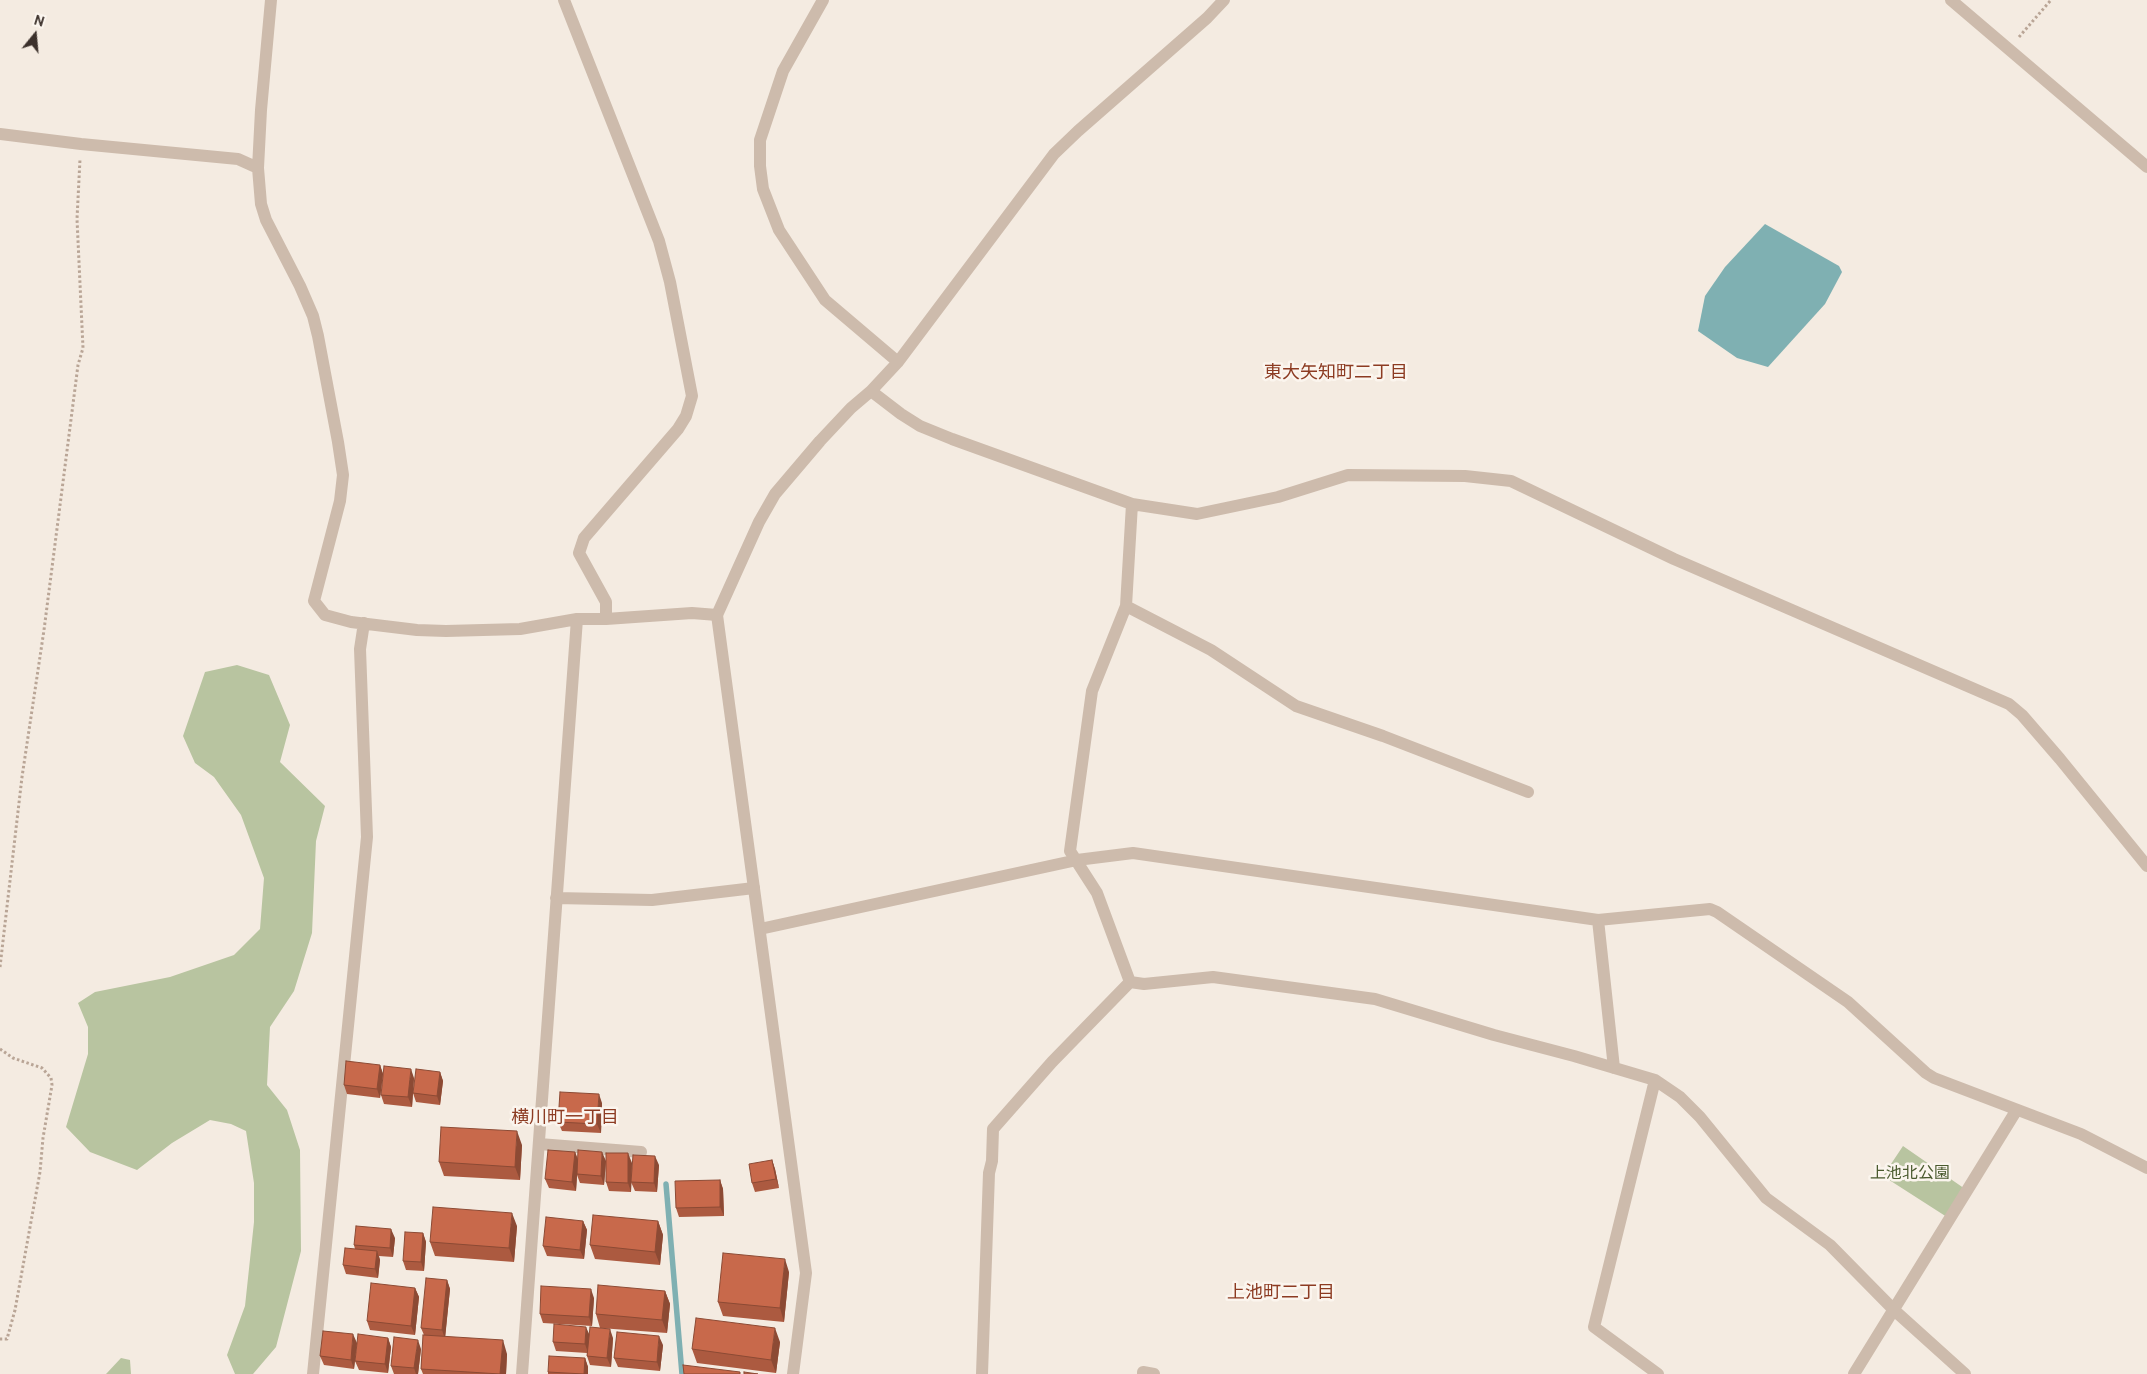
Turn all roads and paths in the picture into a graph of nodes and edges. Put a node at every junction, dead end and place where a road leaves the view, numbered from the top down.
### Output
1 (271, 0) edge
2 (564, 0) edge
3 (823, 0) edge
4 (1224, 0) edge
5 (1951, 0) edge
6 (2052, 0) edge
7 (2008, 49) junction
8 (0, 134) edge
9 (81, 144) junction
10 (2147, 167) edge
11 (258, 168) junction
12 (898, 362) junction
13 (872, 391) junction
14 (1132, 504) junction
15 (1126, 606) junction
16 (717, 615) junction
17 (577, 619) junction
18 (606, 620) junction
19 (364, 623) junction
20 (1528, 792) dead end
21 (1077, 860) junction
22 (2147, 866) edge
23 (754, 888) junction
24 (556, 898) junction
25 (1598, 920) junction
26 (760, 929) junction
27 (0, 967) edge
28 (1130, 982) junction
29 (0, 1049) edge
30 (1614, 1068) junction
31 (1656, 1080) junction
32 (2016, 1111) junction
33 (539, 1144) junction
34 (642, 1152) dead end
35 (2147, 1168) edge
36 (1894, 1310) junction
37 (0, 1339) edge
38 (313, 1374) edge
39 (522, 1374) edge
40 (793, 1374) edge
41 (982, 1374) edge
42 (1143, 1374) edge
43 (1154, 1374) edge
44 (1658, 1374) edge
45 (1854, 1374) edge
46 (1965, 1374) edge

1 - 11 street
2 - 18 street
3 - 12 street
4 - 12 street
5 - 7 street
6 - 7 path
7 - 10 street
8 - 9 street
9 - 11 street
9 - 27 path
11 - 19 street
12 - 13 street
13 - 14 street
13 - 16 street
14 - 15 street
14 - 22 street
15 - 20 street
15 - 21 street
16 - 18 street
16 - 23 street
17 - 18 street
17 - 19 street
17 - 24 street
19 - 38 street
21 - 25 street
21 - 26 street
21 - 28 street
23 - 24 street
23 - 26 street
24 - 33 street
25 - 30 street
25 - 32 street
26 - 40 street
28 - 30 street
28 - 41 street
29 - 37 path
30 - 31 street
31 - 36 street
31 - 44 street
32 - 35 street
32 - 36 street
33 - 34 street
33 - 39 street
36 - 45 street
36 - 46 street
42 - 43 street

